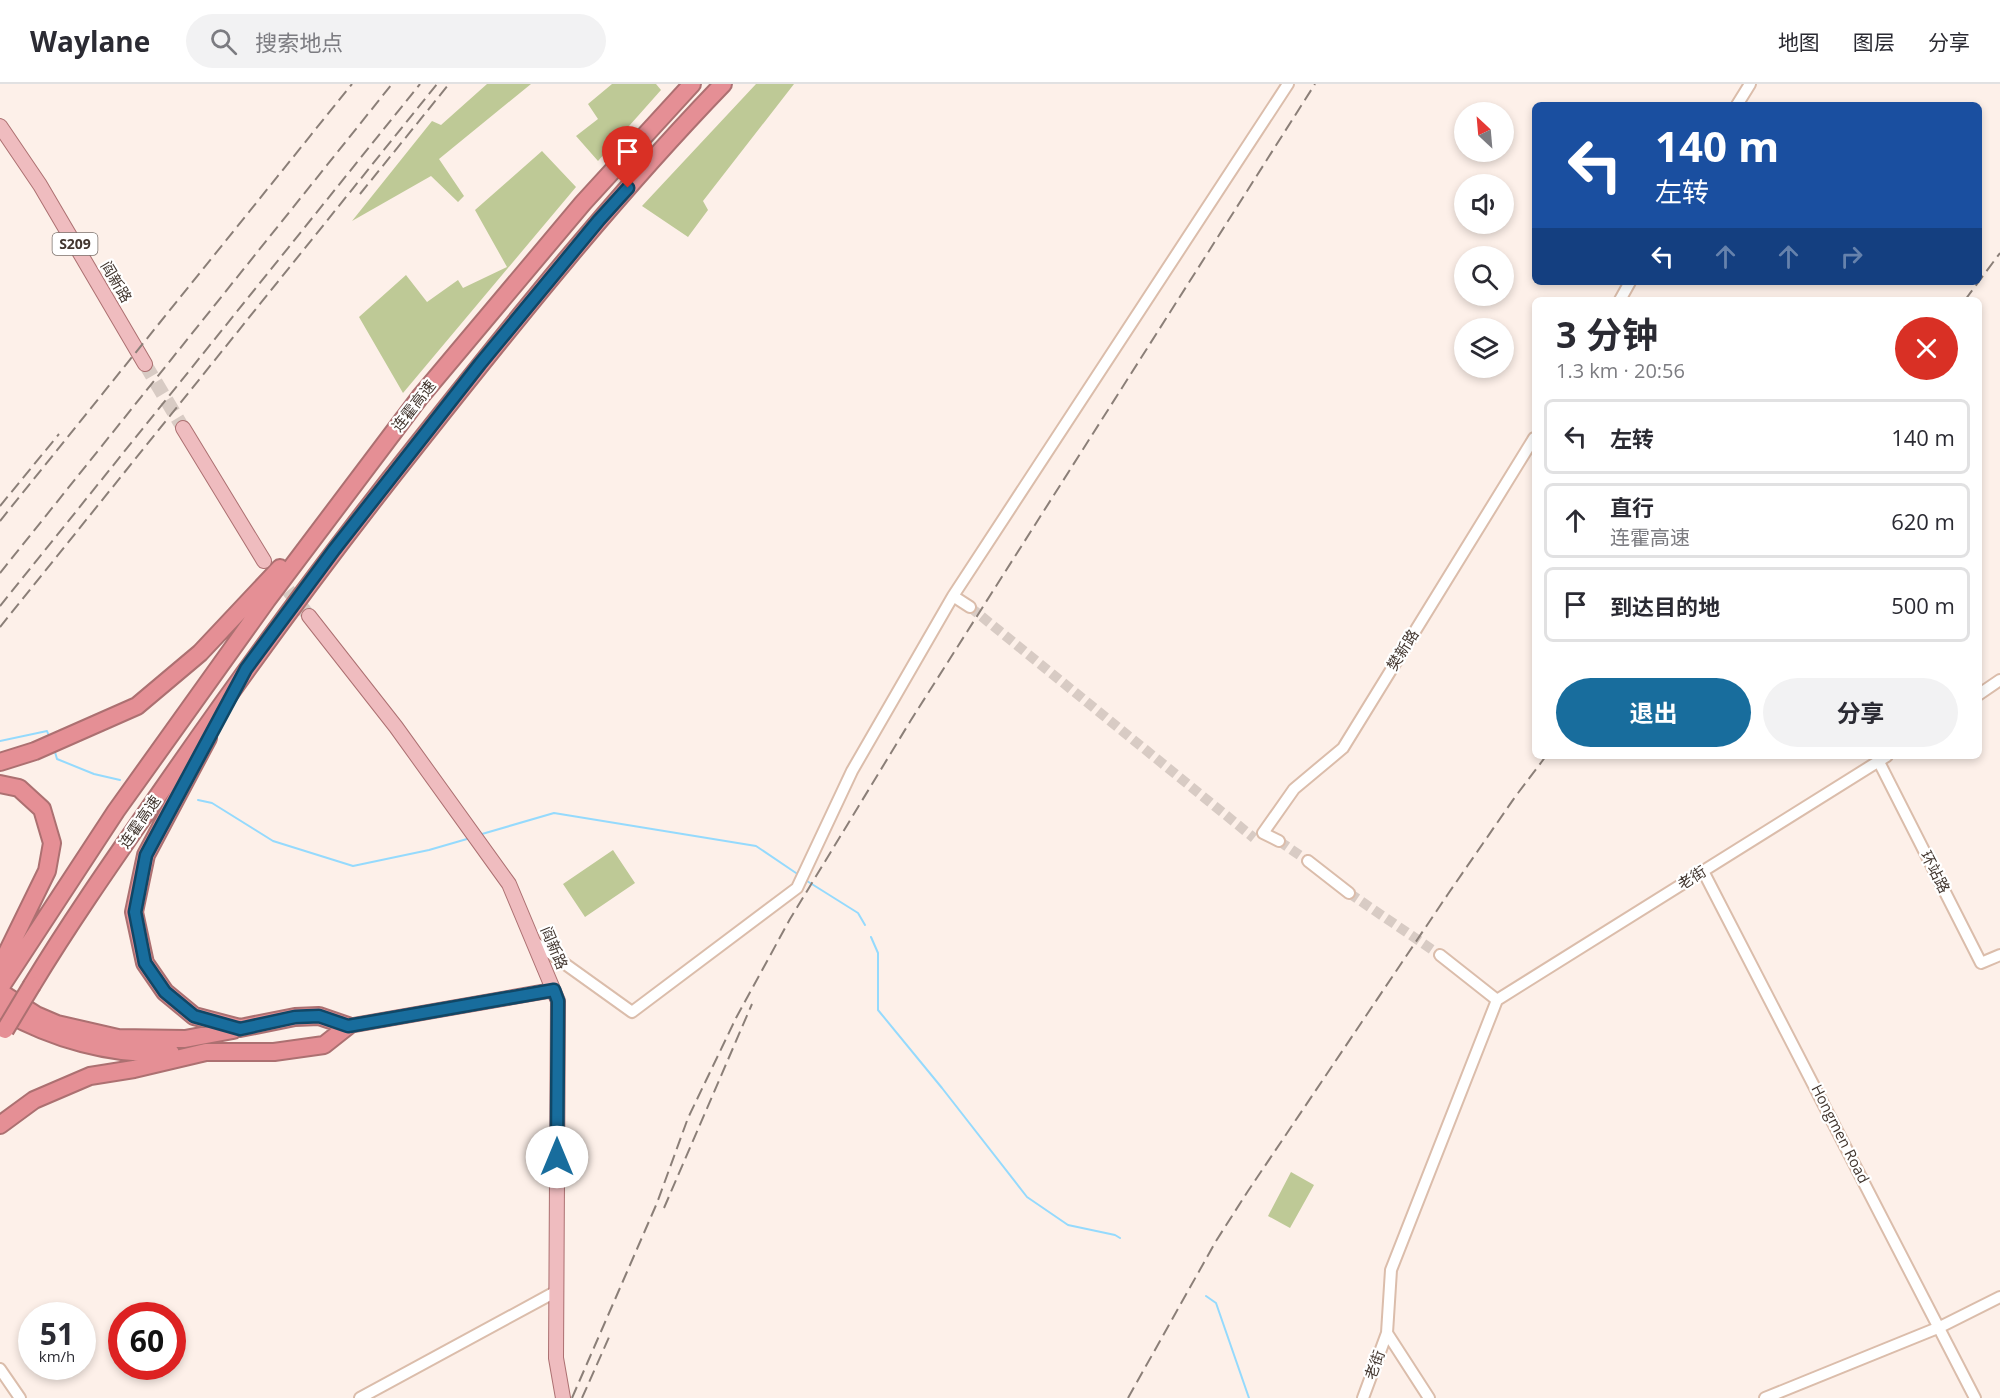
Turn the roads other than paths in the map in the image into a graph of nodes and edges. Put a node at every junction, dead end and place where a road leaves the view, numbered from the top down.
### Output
1 (692, 84) edge
2 (723, 84) edge
3 (1288, 84) edge
4 (1750, 84) edge
5 (1739, 102) edge
6 (0, 126) edge
7 (145, 364) tunnel mouth
8 (183, 428) tunnel mouth
9 (1532, 441) edge
10 (338, 506) junction
11 (264, 561) tunnel mouth
12 (953, 596) junction
13 (970, 607) tunnel mouth
14 (309, 616) tunnel mouth
15 (246, 669) junction
16 (2000, 681) edge
17 (1982, 692) edge
18 (1883, 759) edge
19 (0, 762) edge
20 (0, 784) edge
21 (1279, 841) tunnel mouth
22 (1308, 861) tunnel mouth
23 (1703, 871) junction
24 (1349, 893) tunnel mouth
25 (533, 940) junction
26 (2000, 955) edge
27 (1440, 956) tunnel mouth
28 (7, 962) edge
29 (0, 990) edge
30 (554, 990) junction
31 (1497, 1000) junction
32 (0, 1009) edge
33 (348, 1026) junction
34 (240, 1029) junction
35 (2, 1034) edge
36 (206, 1052) junction
37 (0, 1125) edge
38 (557, 1291) junction
39 (2000, 1297) edge
40 (1940, 1327) junction
41 (1387, 1333) junction
42 (0, 1370) edge
43 (20, 1398) edge
44 (360, 1398) edge
45 (563, 1398) edge
46 (1363, 1398) edge
47 (1430, 1398) edge
48 (1765, 1398) edge
49 (1975, 1398) edge

1 - 10 highway, 连霍高速
2 - 15 highway, 连霍高速
3 - 12 street
4 - 5 street
6 - 7 main road, 阎新路 / S209
8 - 11 main road
9 - 21 street, 樊新路
10 - 19 highway
10 - 28 highway, 连霍高速
12 - 13 street
12 - 25 street
14 - 25 main road, 阎新路
15 - 34 highway
15 - 35 highway, 连霍高速, bridge
16 - 17 street
18 - 23 street, 老街
18 - 26 street, 环站路
20 - 28 highway
22 - 24 street
23 - 31 street, 老街
23 - 40 street, Hongmen Road
25 - 30 main road, 阎新路
27 - 31 street
28 - 29 highway, 连霍高速
29 - 34 highway
30 - 33 main road
30 - 38 main road, 阎新路
31 - 41 street, 老街
32 - 36 highway
33 - 34 highway
33 - 36 highway
36 - 37 highway
38 - 44 street
38 - 45 main road, 阎新路
39 - 40 street
40 - 48 street
40 - 49 street, Hongmen Road
41 - 46 street, 老街
41 - 47 street
42 - 43 street

